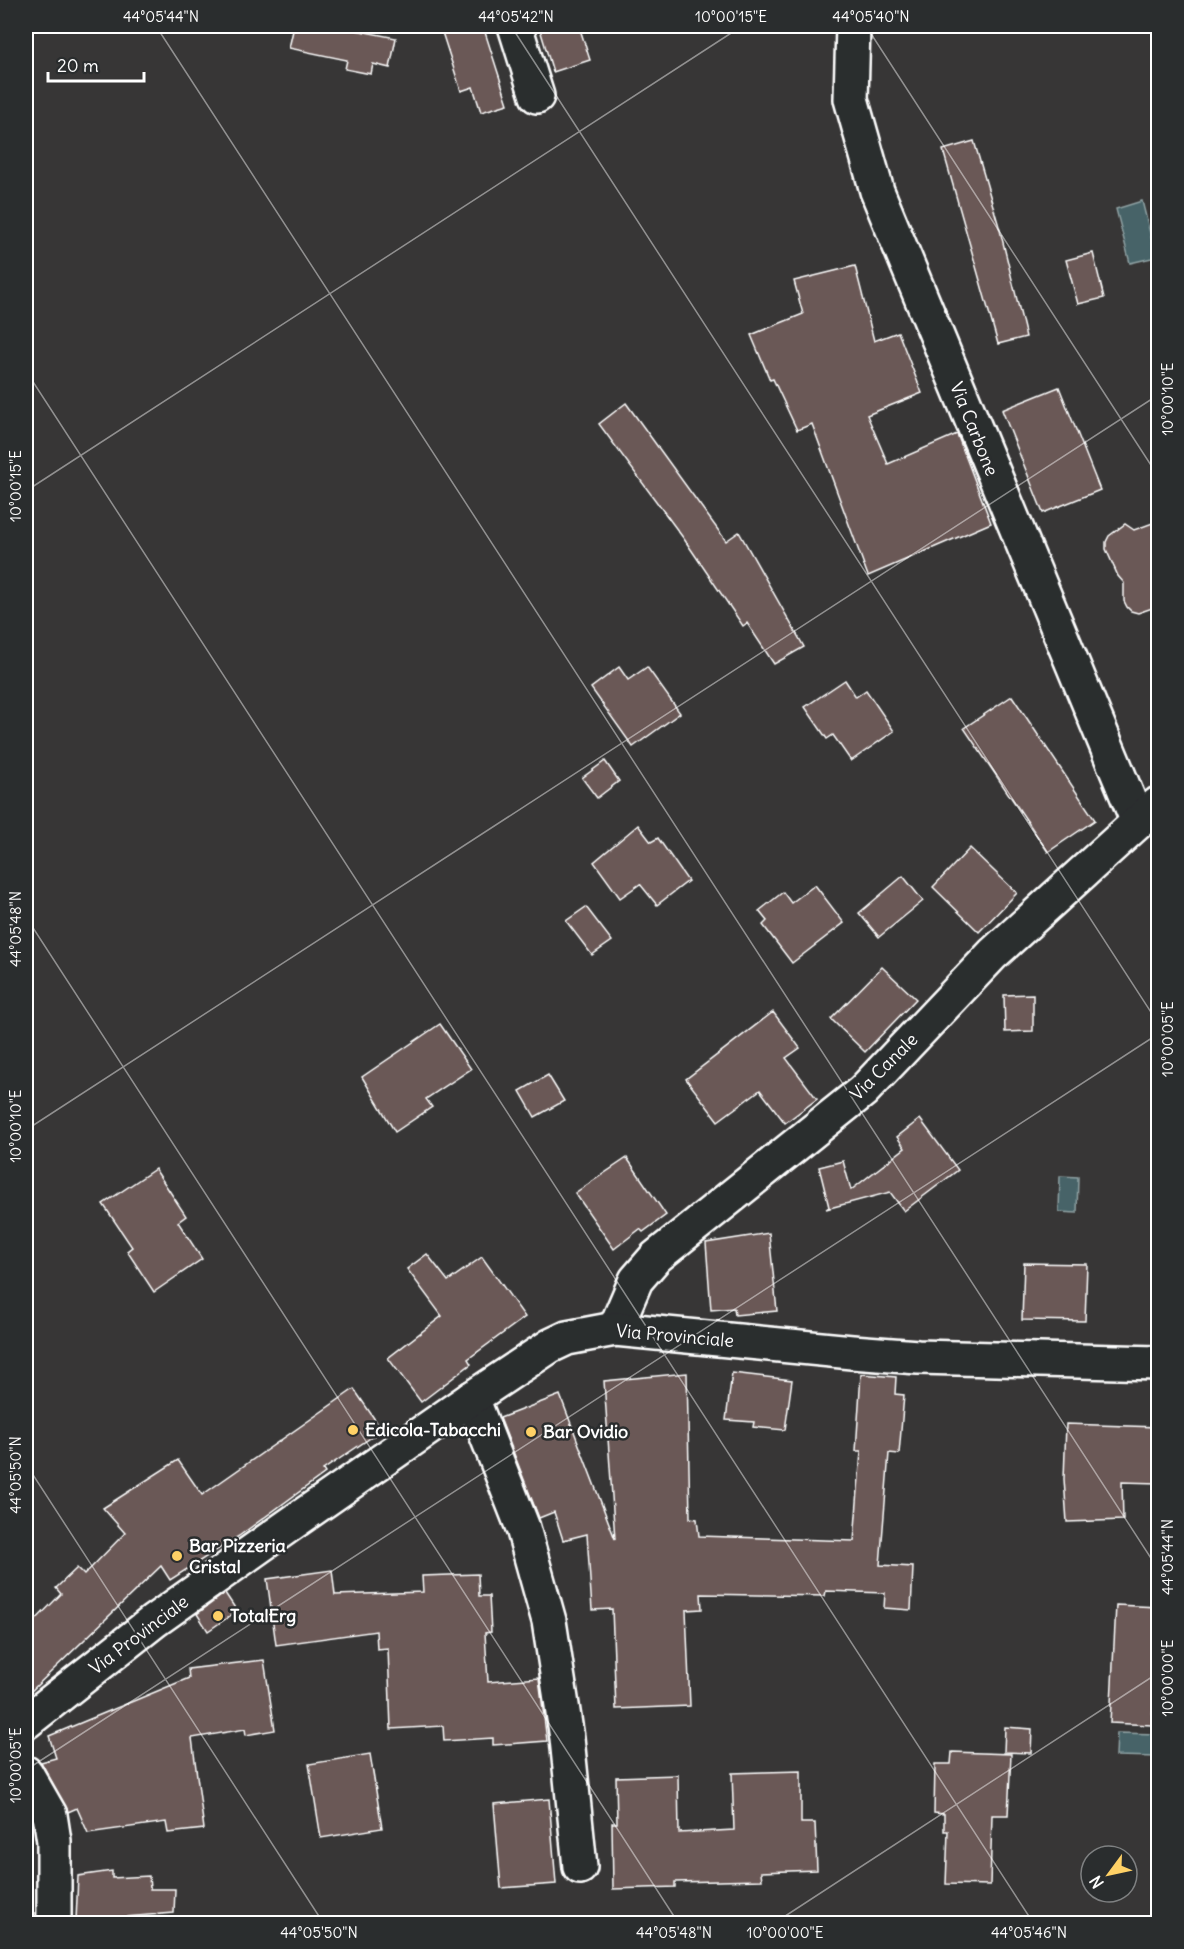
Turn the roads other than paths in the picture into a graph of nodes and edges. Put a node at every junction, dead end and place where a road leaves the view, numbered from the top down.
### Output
1 (515, 26) edge
2 (853, 26) edge
3 (537, 96) dead end
4 (1148, 813) edge
5 (615, 1329) junction
6 (1158, 1363) edge
7 (472, 1398) junction
8 (26, 1722) edge
9 (26, 1773) edge
10 (580, 1867) dead end
11 (54, 1923) edge

1 - 3 street
2 - 4 street, Via Carbone
4 - 5 street, Via Canale
5 - 6 street, Via Provinciale
5 - 7 street, Via Provinciale
7 - 8 street, Via Provinciale
7 - 10 street
9 - 11 street

